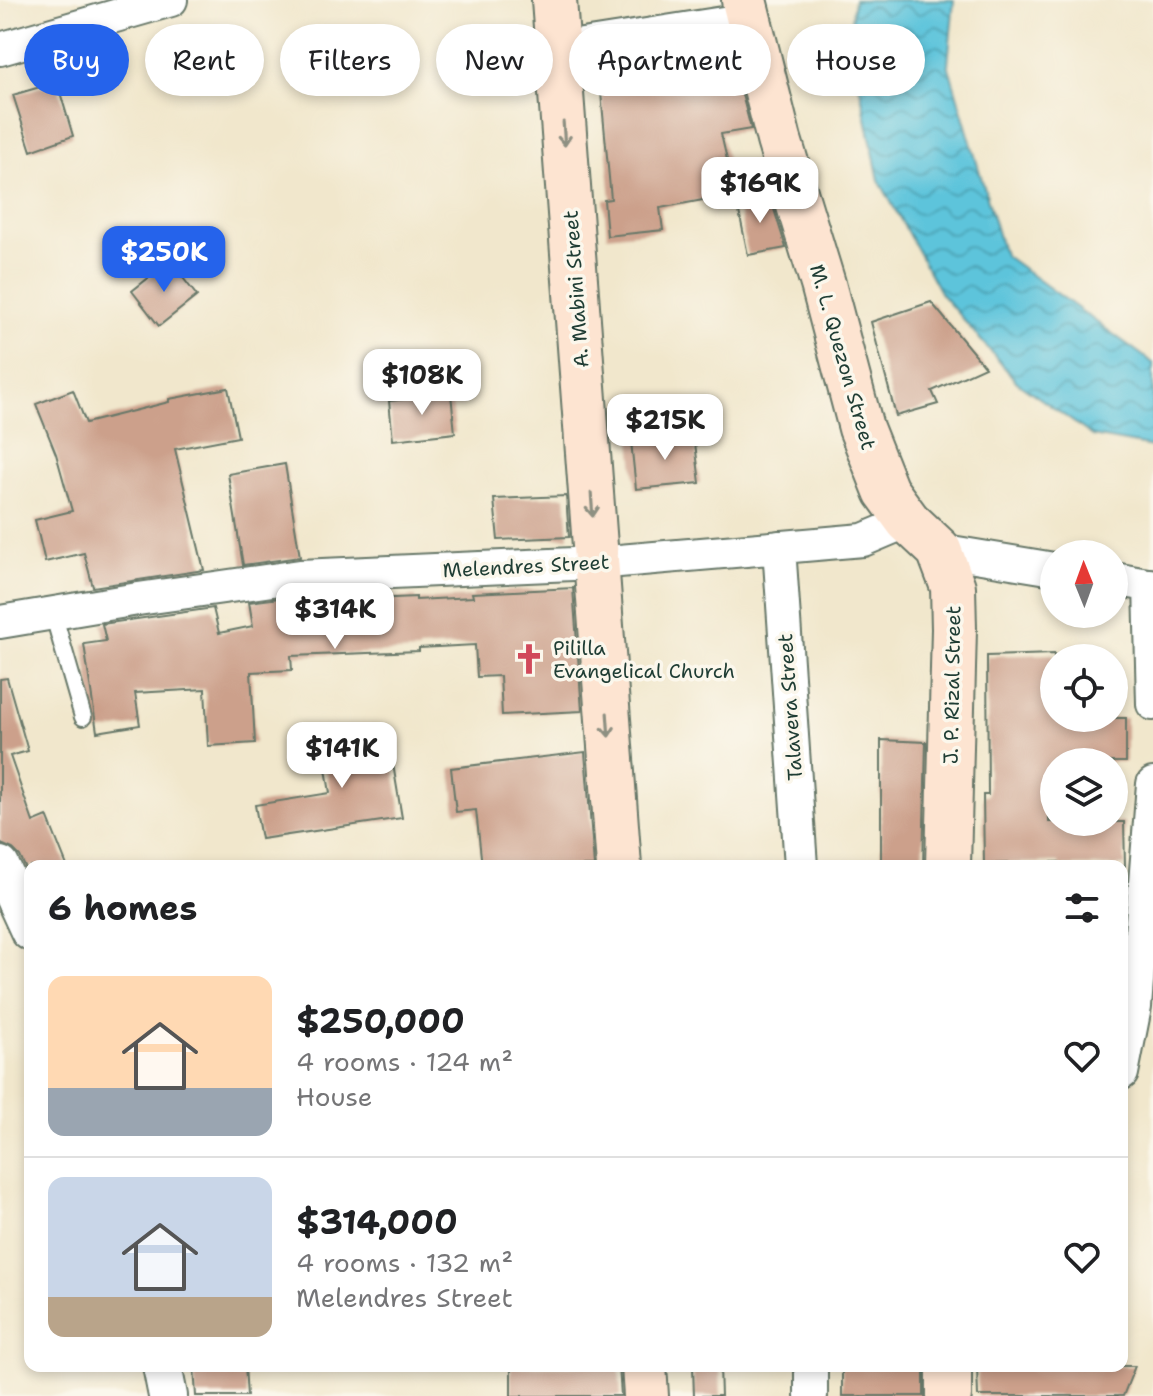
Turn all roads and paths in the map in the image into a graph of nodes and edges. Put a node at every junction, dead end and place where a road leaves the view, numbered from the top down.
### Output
1 (171, 0) edge
2 (554, 0) edge
3 (746, 10) edge
4 (0, 49) edge
5 (557, 49) junction
6 (908, 521) junction
7 (779, 547) junction
8 (939, 550) junction
9 (596, 563) junction
10 (1040, 567) edge
11 (1128, 581) edge
12 (1152, 585) edge
13 (53, 613) junction
14 (0, 622) edge
15 (1153, 704) edge
16 (83, 717) dead end
17 (1153, 784) edge
18 (619, 860) edge
19 (801, 860) edge
20 (948, 860) edge
21 (1, 869) edge
22 (24, 918) edge
23 (1128, 1007) edge
24 (163, 1372) edge
25 (644, 1372) edge
26 (811, 1372) edge
27 (949, 1372) edge
28 (168, 1396) edge
29 (646, 1396) edge
30 (811, 1396) edge
31 (949, 1396) edge

1 - 4 street
2 - 5 main road, A. Mabini Street
3 - 5 street
3 - 6 main road, M. L. Quezon Street
5 -> 9 main road, A. Mabini Street
6 - 7 street, Melendres Street
6 - 8 main road, J. P. Rizal Street
7 - 9 street, Melendres Street
7 - 19 street, Talavera Street
8 - 10 street
8 - 20 main road, J. P. Rizal Street
9 - 13 street, Melendres Street
9 -> 18 main road, A. Mabini Street
11 - 12 street
12 - 15 street
13 - 14 street, Melendres Street
13 - 16 lane
17 - 23 street
21 - 22 street
24 - 28 street
25 - 29 main road
26 - 30 street
27 - 31 main road

